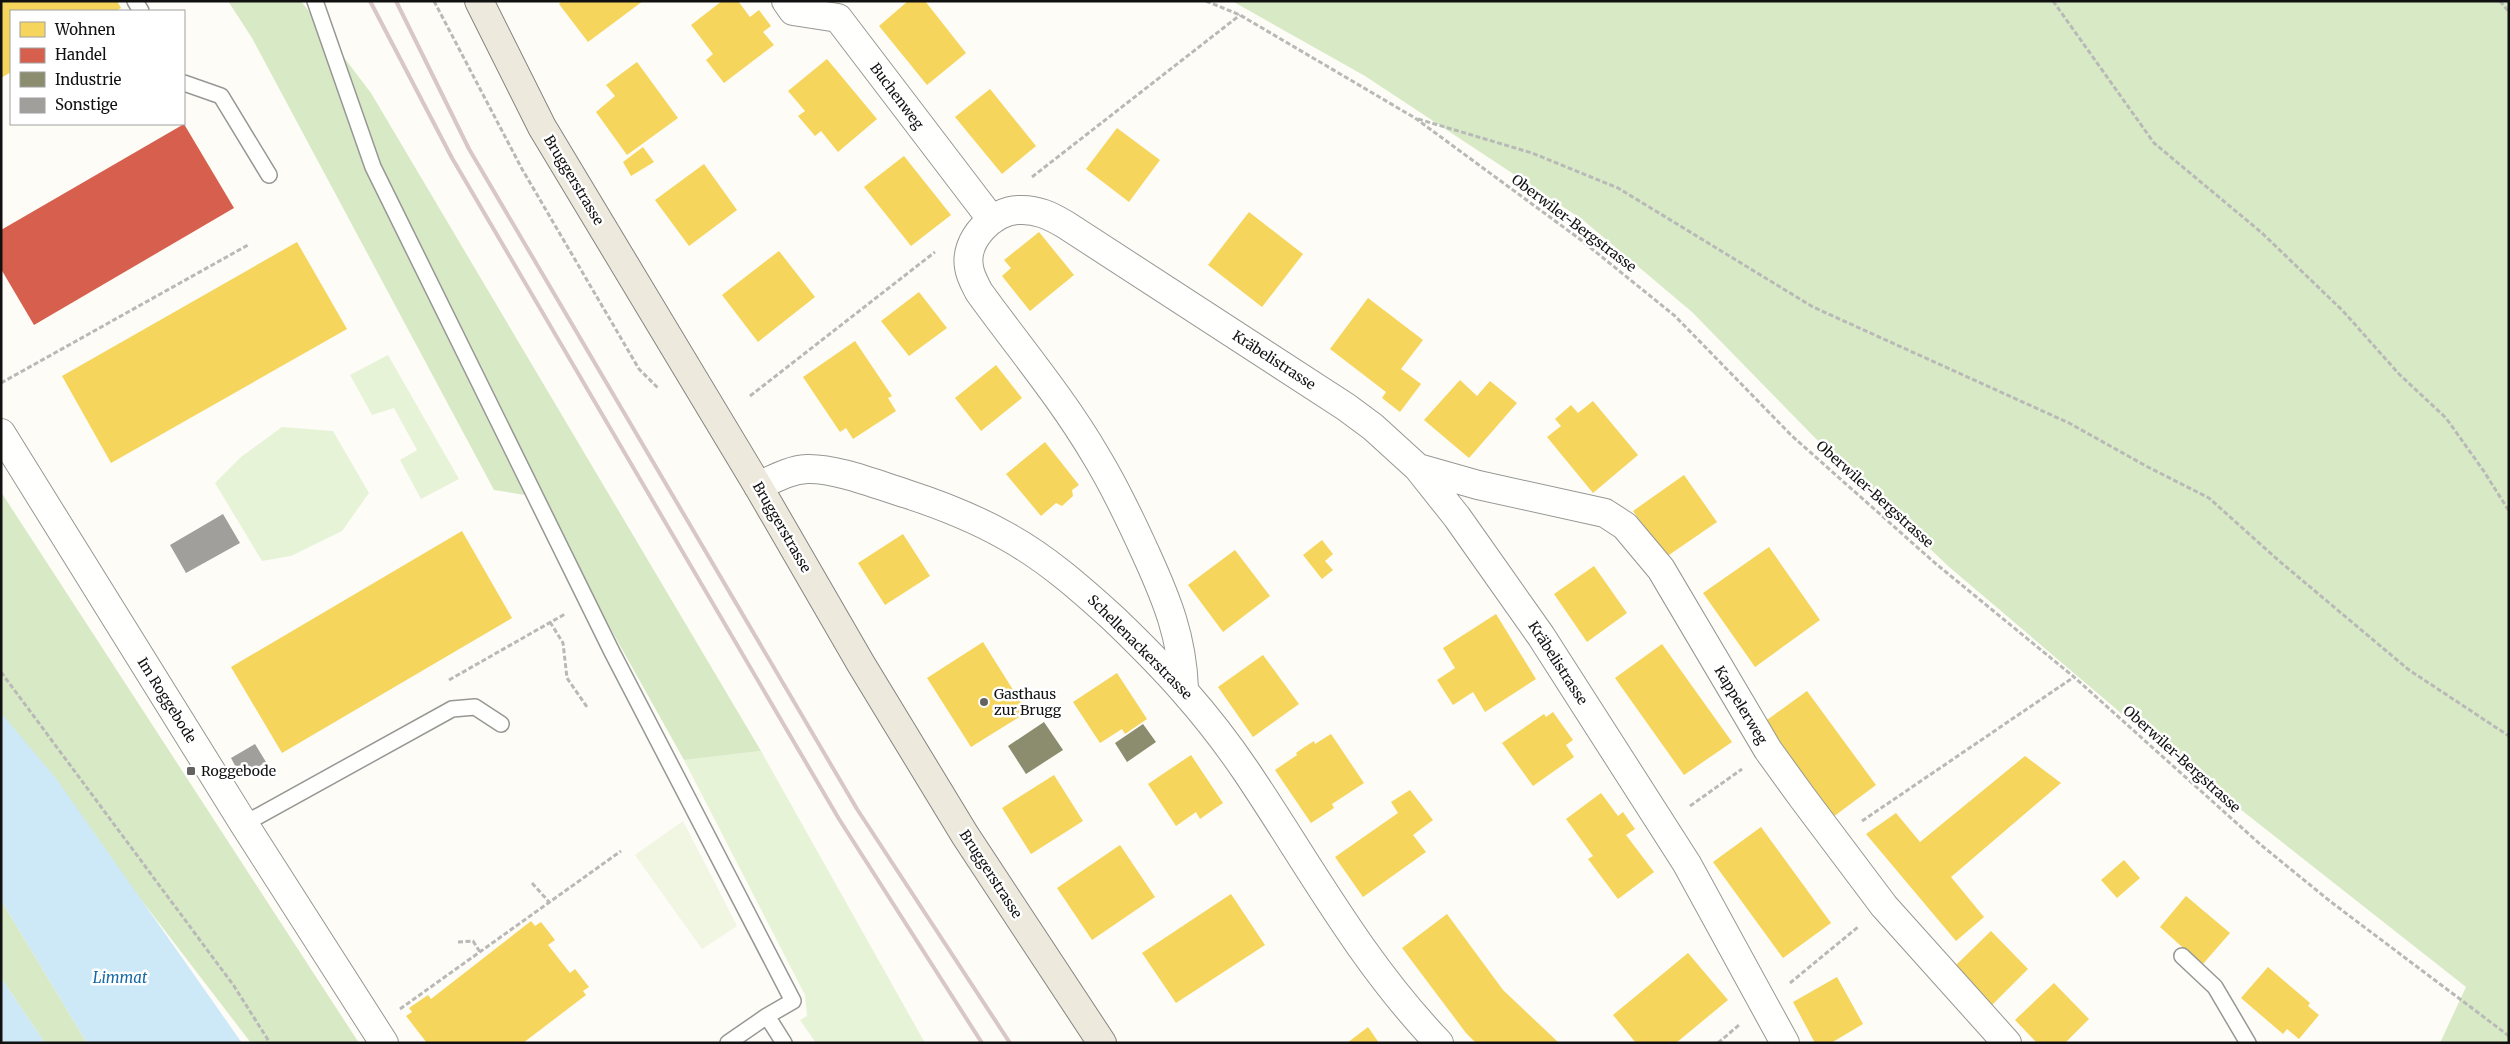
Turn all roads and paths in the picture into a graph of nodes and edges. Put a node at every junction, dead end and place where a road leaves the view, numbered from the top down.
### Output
1 (315, 1) edge
2 (479, 1) edge
3 (786, 1) edge
4 (1206, 1) edge
5 (2053, 1) edge
6 (2500, 1) edge
7 (2509, 12) edge
8 (1240, 15) junction
9 (185, 83) edge
10 (1415, 118) junction
11 (268, 176) dead end
12 (1030, 179) dead end
13 (992, 220) junction
14 (248, 244) dead end
15 (938, 250) dead end
16 (1, 383) edge
17 (750, 396) dead end
18 (1, 433) edge
19 (1418, 468) junction
20 (758, 486) junction
21 (2509, 511) edge
22 (524, 638) dead end
23 (1, 672) edge
24 (2074, 677) junction
25 (1184, 688) junction
26 (587, 707) dead end
27 (501, 724) dead end
28 (2509, 736) edge
29 (1768, 750) junction
30 (244, 824) junction
31 (1663, 826) junction
32 (1835, 839) junction
33 (621, 851) dead end
34 (532, 883) dead end
35 (550, 903) junction
36 (1884, 906) junction
37 (458, 942) dead end
38 (480, 952) junction
39 (2182, 956) dead end
40 (1764, 1004) junction
41 (767, 1016) junction
42 (380, 1035) edge
43 (2509, 1036) edge
44 (270, 1043) edge
45 (728, 1043) edge
46 (784, 1043) edge
47 (1102, 1043) edge
48 (1439, 1043) edge
49 (1718, 1043) edge
50 (1785, 1043) edge
51 (2007, 1043) edge
52 (2248, 1043) edge

1 - 41 lane
2 - 20 main road, Bruggerstrasse
3 - 13 street, Buchenweg
4 - 8 path, Oberwiler-Bergstrasse
5 - 21 path
6 - 7 path
8 - 10 path, Oberwiler-Bergstrasse
8 - 12 path
9 - 11 lane
10 - 24 path, Oberwiler-Bergstrasse
10 - 28 path
13 - 19 street, Kräbelistrasse
13 - 25 street
14 - 16 path
15 - 17 path
18 - 30 street, Im Roggebode
19 - 29 street, Kappelerweg
19 - 31 street, Kräbelistrasse
20 - 25 street, Schellenackerstrasse
20 - 47 main road, Bruggerstrasse
22 - 26 path
23 - 44 path
24 - 32 path
24 - 43 path, Oberwiler-Bergstrasse
25 - 48 street, Schellenackerstrasse
27 - 30 lane
29 - 31 path
29 - 32 street, Kappelerweg
30 - 42 street, Im Roggebode
31 - 40 street, Kräbelistrasse
32 - 36 street, Kappelerweg
33 - 35 path
34 - 35 path
35 - 38 path
36 - 40 path
36 - 51 street, Kappelerweg
37 - 38 path
38 - 42 path
39 - 52 lane
40 - 49 path
40 - 50 street, Kräbelistrasse
41 - 45 lane
41 - 46 lane

